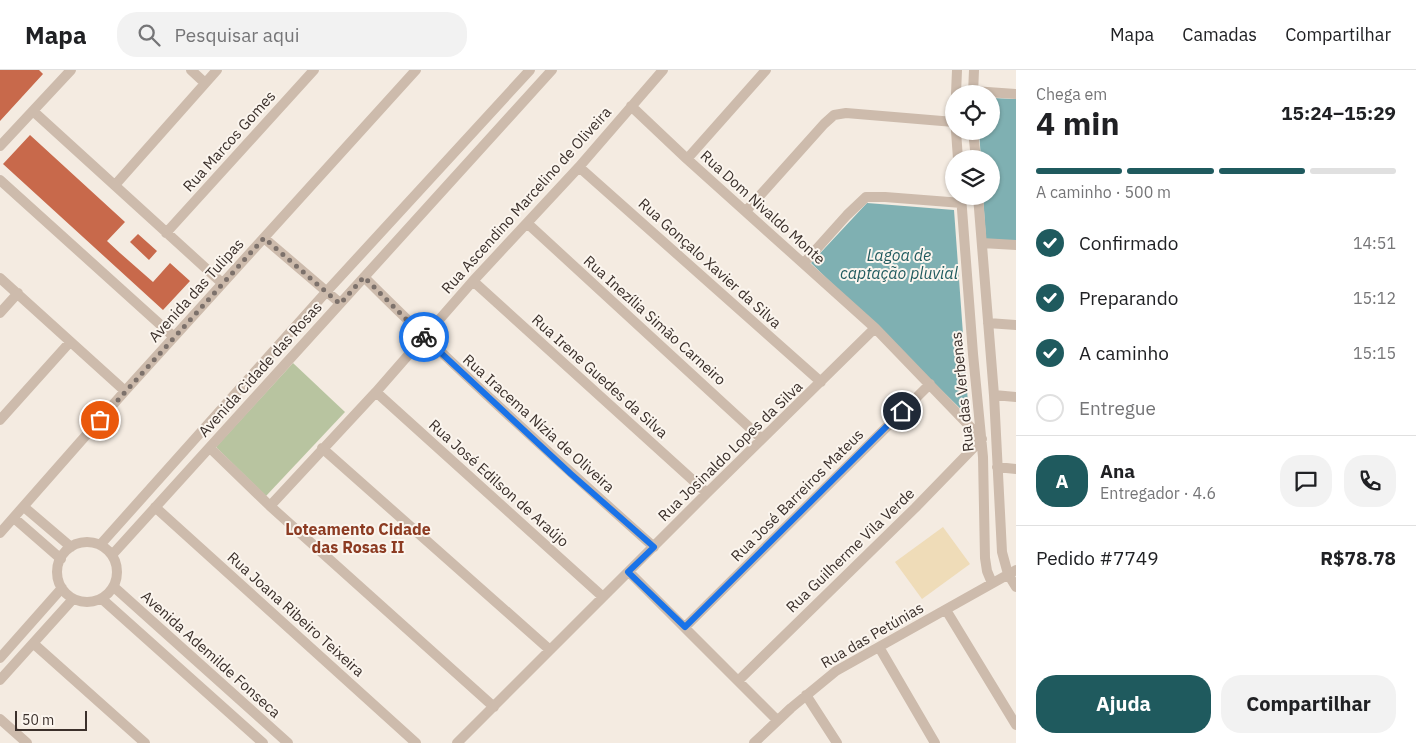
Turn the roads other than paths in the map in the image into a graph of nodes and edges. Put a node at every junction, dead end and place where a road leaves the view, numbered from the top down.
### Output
1 (71, 70) edge
2 (191, 70) edge
3 (217, 70) edge
4 (314, 70) edge
5 (530, 70) edge
6 (552, 70) edge
7 (663, 70) edge
8 (766, 70) edge
9 (957, 70) edge
10 (974, 70) edge
11 (412, 71) edge
12 (205, 83) junction
13 (956, 85) edge
14 (973, 85) edge
15 (1000, 93) edge
16 (1016, 94) edge
17 (631, 106) junction
18 (33, 112) junction
19 (945, 121) edge
20 (0, 146) edge
21 (687, 159) junction
22 (579, 166) junction
23 (0, 180) edge
24 (115, 185) junction
25 (945, 199) edge
26 (962, 205) edge
27 (979, 205) edge
28 (746, 211) junction
29 (527, 223) junction
30 (166, 233) junction
31 (264, 238) junction
32 (982, 243) junction
33 (1016, 246) edge
34 (804, 264) junction
35 (364, 277) junction
36 (0, 278) edge
37 (473, 281) junction
38 (222, 283) junction
39 (327, 291) junction
40 (18, 293) junction
41 (340, 304) junction
42 (0, 313) edge
43 (988, 323) junction
44 (1016, 324) edge
45 (875, 328) junction
46 (174, 337) junction
47 (423, 337) junction
48 (70, 342) junction
49 (821, 382) junction
50 (930, 384) junction
51 (125, 391) junction
52 (376, 392) junction
53 (994, 395) junction
54 (1016, 397) edge
55 (0, 420) edge
56 (996, 438) junction
57 (762, 439) junction
58 (982, 439) junction
59 (210, 448) junction
60 (322, 448) junction
61 (997, 467) junction
62 (1016, 469) edge
63 (707, 493) junction
64 (270, 506) junction
65 (24, 507) junction
66 (155, 508) junction
67 (14, 518) junction
68 (0, 533) edge
69 (100, 545) junction
70 (71, 547) junction
71 (654, 547) junction
72 (112, 555) junction
73 (61, 559) junction
74 (628, 572) junction
75 (1012, 572) edge
76 (992, 584) junction
77 (114, 586) junction
78 (1016, 587) edge
79 (62, 588) junction
80 (603, 597) junction
81 (74, 599) junction
82 (102, 599) junction
83 (946, 610) junction
84 (685, 627) junction
85 (34, 644) junction
86 (879, 647) junction
87 (550, 650) junction
88 (0, 658) edge
89 (0, 680) edge
90 (738, 680) junction
91 (806, 694) junction
92 (494, 707) junction
93 (0, 719) edge
94 (777, 720) junction
95 (1016, 725) edge
96 (27, 743) edge
97 (145, 743) edge
98 (263, 743) edge
99 (288, 743) edge
100 (416, 743) edge
101 (456, 743) edge
102 (754, 743) edge
103 (837, 743) edge
104 (935, 743) edge

1 - 18 street
2 - 12 street
3 - 12 street
4 - 30 street, Rua Marcos Gomes
5 - 39 street, Avenida Cidade das Rosas
6 - 35 street, Avenida Cidade das Rosas
7 - 17 street, Rua Ascendino Marcelino de Oliveira
8 - 21 street
9 - 13 street
10 - 14 street
11 - 31 street, Avenida das Tulipas
12 - 24 street
15 - 16 street
17 - 21 street, Rua Dom Nivaldo Monte
17 - 22 street, Rua Ascendino Marcelino de Oliveira
18 - 20 street
18 - 24 street
19 - 28 street
21 - 28 street, Rua Dom Nivaldo Monte
22 - 29 street, Rua Ascendino Marcelino de Oliveira
22 - 49 street, Rua Gonçalo Xavier da Silva
23 - 46 street
24 - 30 street
25 - 34 street
26 - 58 street, Rua das Verbenas
27 - 32 street, Rua das Verbenas
28 - 34 street, Rua Dom Nivaldo Monte
29 - 37 street, Rua Ascendino Marcelino de Oliveira
29 - 57 street, Rua Inezília Simão Carneiro
30 - 38 street
31 - 38 street, Avenida das Tulipas
31 - 39 street
32 - 33 street
32 - 43 street, Rua das Verbenas
34 - 45 street, Rua Dom Nivaldo Monte
35 - 41 street, Avenida Cidade das Rosas
35 - 47 street, Rua Iracema Nízia de Oliveira
36 - 40 street
37 - 47 street, Rua Ascendino Marcelino de Oliveira
37 - 63 street, Rua Irene Guedes da Silva
38 - 46 street, Avenida das Tulipas
39 - 41 street
39 - 69 street, Avenida Cidade das Rosas
40 - 42 street
40 - 48 street
41 - 59 street, Avenida Cidade das Rosas
43 - 44 street
43 - 53 street, Rua das Verbenas
45 - 49 street, Rua Josinaldo Lopes da Silva
45 - 50 street, Rua Dom Nivaldo Monte
46 - 51 street, Avenida das Tulipas
47 - 52 street, Rua Ascendino Marcelino de Oliveira
47 - 71 street, Rua Iracema Nízia de Oliveira
48 - 51 street
48 - 55 street
49 - 57 street, Rua Josinaldo Lopes da Silva
50 - 58 street, Rua Dom Nivaldo Monte
50 - 84 street, Rua José Barreiros Mateus
51 - 65 street, Avenida das Tulipas
52 - 60 street, Rua Ascendino Marcelino de Oliveira
52 - 80 street, Rua José Edilson de Araújo
53 - 54 street
53 - 56 street, Rua das Verbenas
56 - 58 street
56 - 61 street, Rua das Verbenas
57 - 63 street, Rua Josinaldo Lopes da Silva
58 - 76 street, Rua das Verbenas
58 - 90 street, Rua Guilherme Vila Verde
59 - 64 street
59 - 66 street, Avenida Cidade das Rosas
60 - 64 street, Rua Ascendino Marcelino de Oliveira
60 - 87 street
61 - 62 street
61 - 75 street, Rua das Verbenas
63 - 71 street, Rua Josinaldo Lopes da Silva
64 - 92 street
65 - 67 street, Avenida das Tulipas
65 - 70 street
66 - 72 street, Avenida Cidade das Rosas
66 - 100 street, Rua Joana Ribeiro Teixeira
67 - 68 street, Avenida das Tulipas
67 - 73 street
69 - 70 street
69 - 72 street
70 - 73 street
71 - 74 street, Rua Josinaldo Lopes da Silva
72 - 77 street
73 - 79 street
74 - 80 street, Rua Josinaldo Lopes da Silva
74 - 84 street
75 - 76 street, Rua das Petúnias
75 - 78 street, Rua das Verbenas
76 - 83 street, Rua das Petúnias
77 - 82 street
77 - 99 street, Avenida Ademilde Fonseca
79 - 81 street
79 - 88 street
80 - 87 street, Rua Josinaldo Lopes da Silva
81 - 82 street
81 - 85 street
82 - 98 street, Avenida Ademilde Fonseca
83 - 86 street, Rua das Petúnias
83 - 95 street
84 - 90 street
85 - 89 street
85 - 97 street
86 - 91 street, Rua das Petúnias
86 - 104 street
87 - 92 street, Rua Josinaldo Lopes da Silva
90 - 94 street
91 - 94 street, Rua das Petúnias
91 - 103 street
92 - 101 street, Rua Josinaldo Lopes da Silva
93 - 96 street
94 - 102 street, Rua das Petúnias

